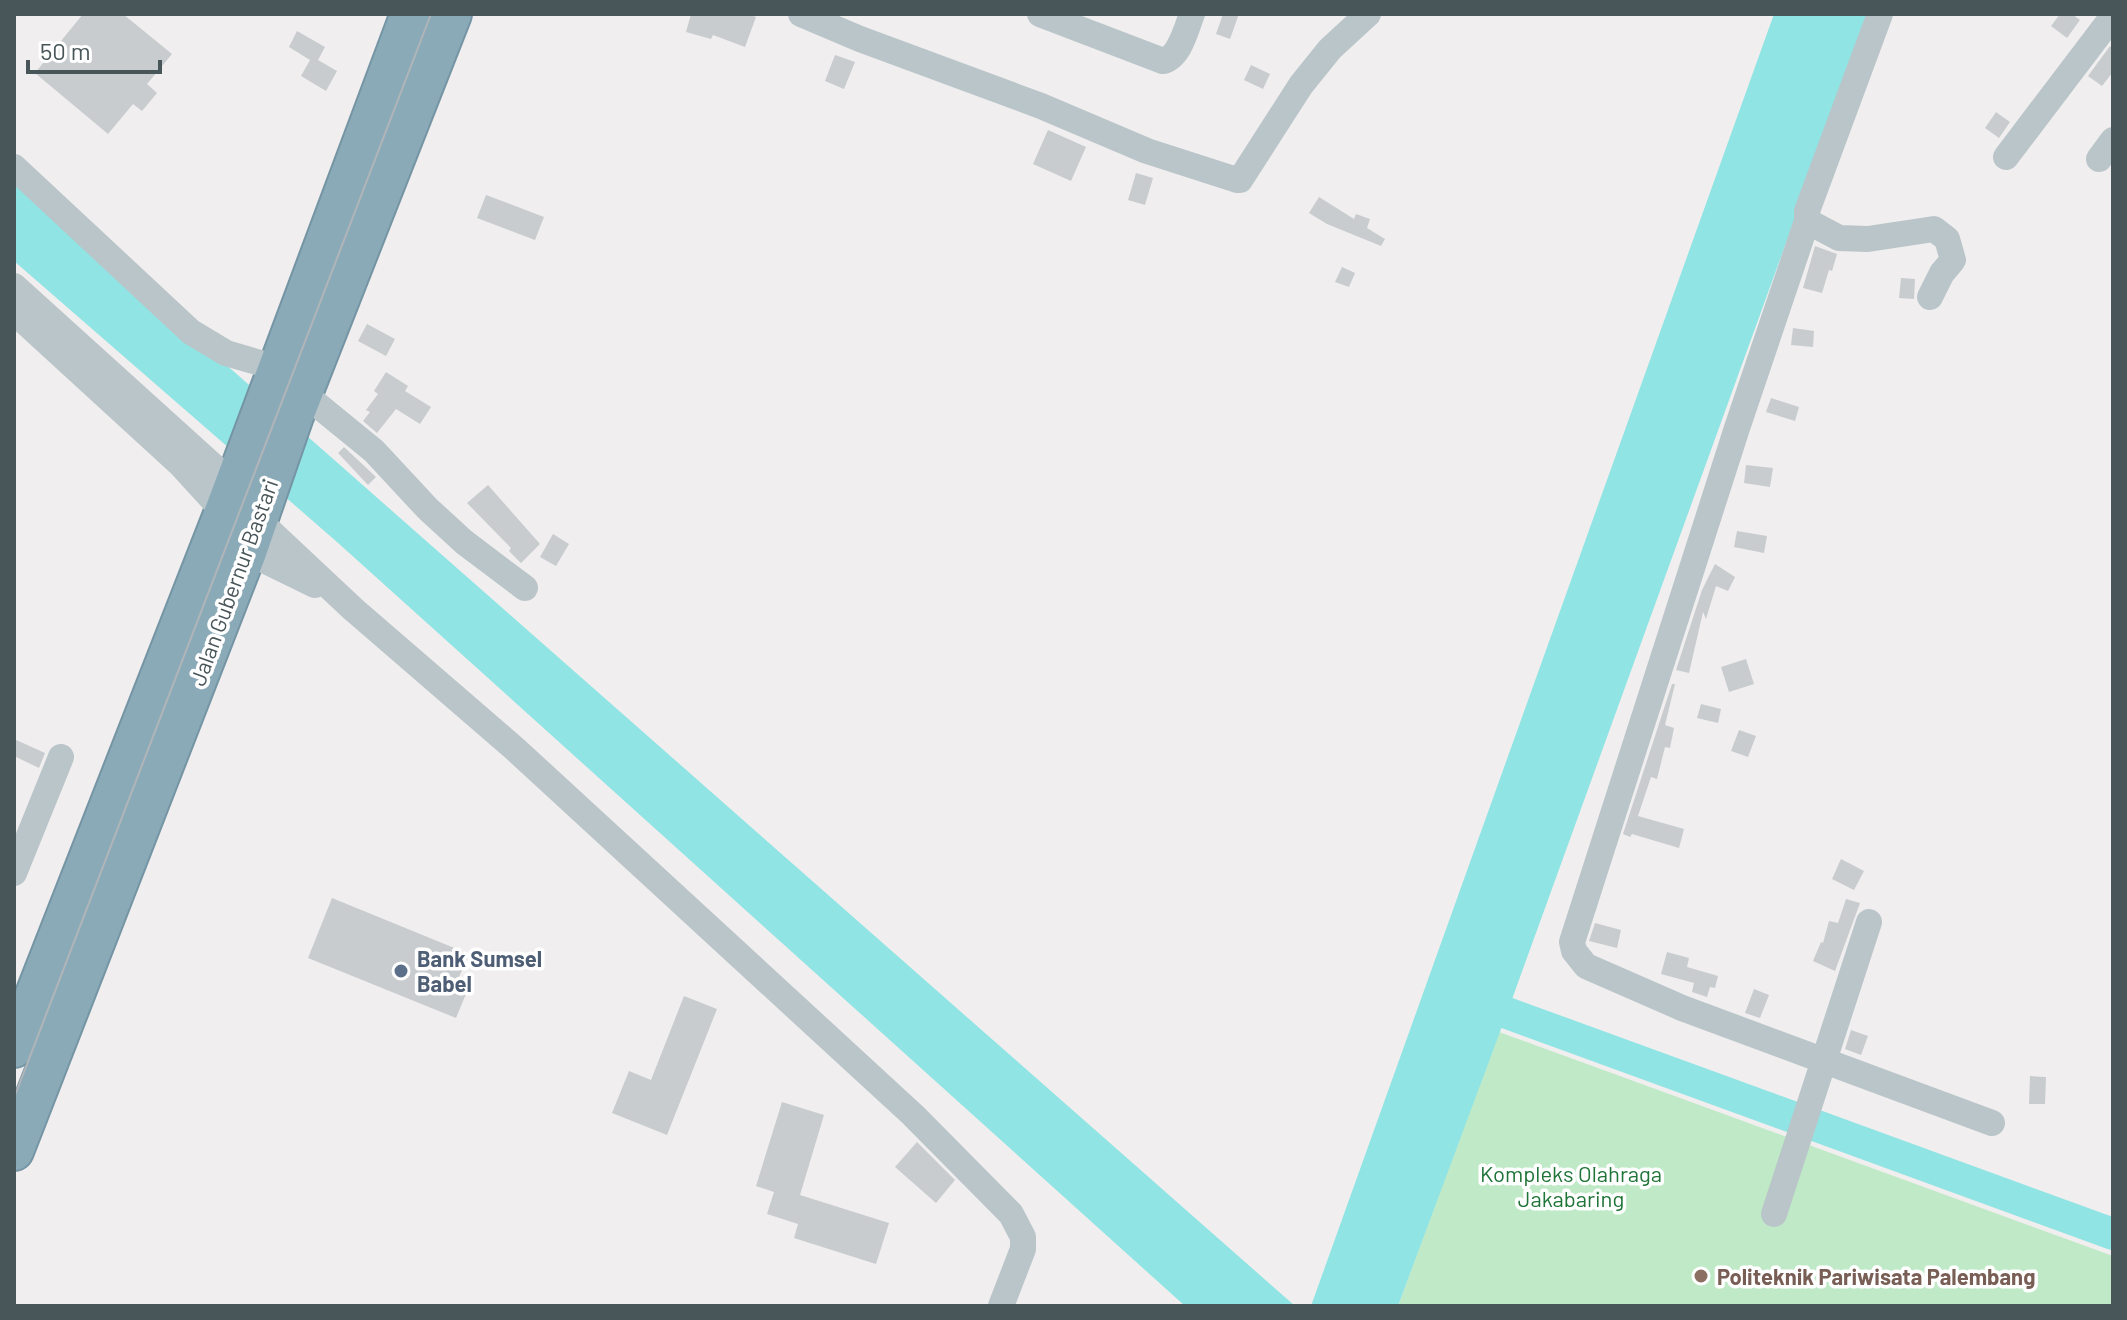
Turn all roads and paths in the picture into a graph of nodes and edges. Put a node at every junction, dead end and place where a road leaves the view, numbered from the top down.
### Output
1 (410, 14) edge
2 (452, 14) edge
3 (801, 14) edge
4 (1040, 14) edge
5 (1192, 14) edge
6 (1368, 14) edge
7 (1880, 14) edge
8 (2113, 16) edge
9 (2006, 157) dead end
10 (14, 167) edge
11 (1807, 221) junction
12 (14, 286) edge
13 (1930, 297) dead end
14 (14, 312) edge
15 (285, 393) junction
16 (246, 503) junction
17 (525, 588) dead end
18 (61, 757) dead end
19 (14, 873) edge
20 (1869, 922) dead end
21 (14, 1048) edge
22 (1825, 1061) junction
23 (26, 1085) edge
24 (1992, 1123) dead end
25 (14, 1151) edge
26 (1774, 1214) dead end
27 (1001, 1306) edge

1 - 15 highway, Jalan Gubernur Bastari
2 - 15 highway, Jalan Gubernur Bastari
3 - 6 street
4 - 5 street
7 - 11 street
8 - 9 street
10 - 15 street
11 - 13 street
11 - 22 street
12 - 16 street
14 - 16 street
15 - 16 highway, Jalan Gubernur Bastari
15 - 17 street
16 - 21 highway, Jalan Gubernur Bastari
16 - 23 highway, Jalan Gubernur Bastari
16 - 27 street
18 - 19 street
20 - 22 street
22 - 24 street
22 - 26 street
23 - 25 highway, Jalan Gubernur Bastari

